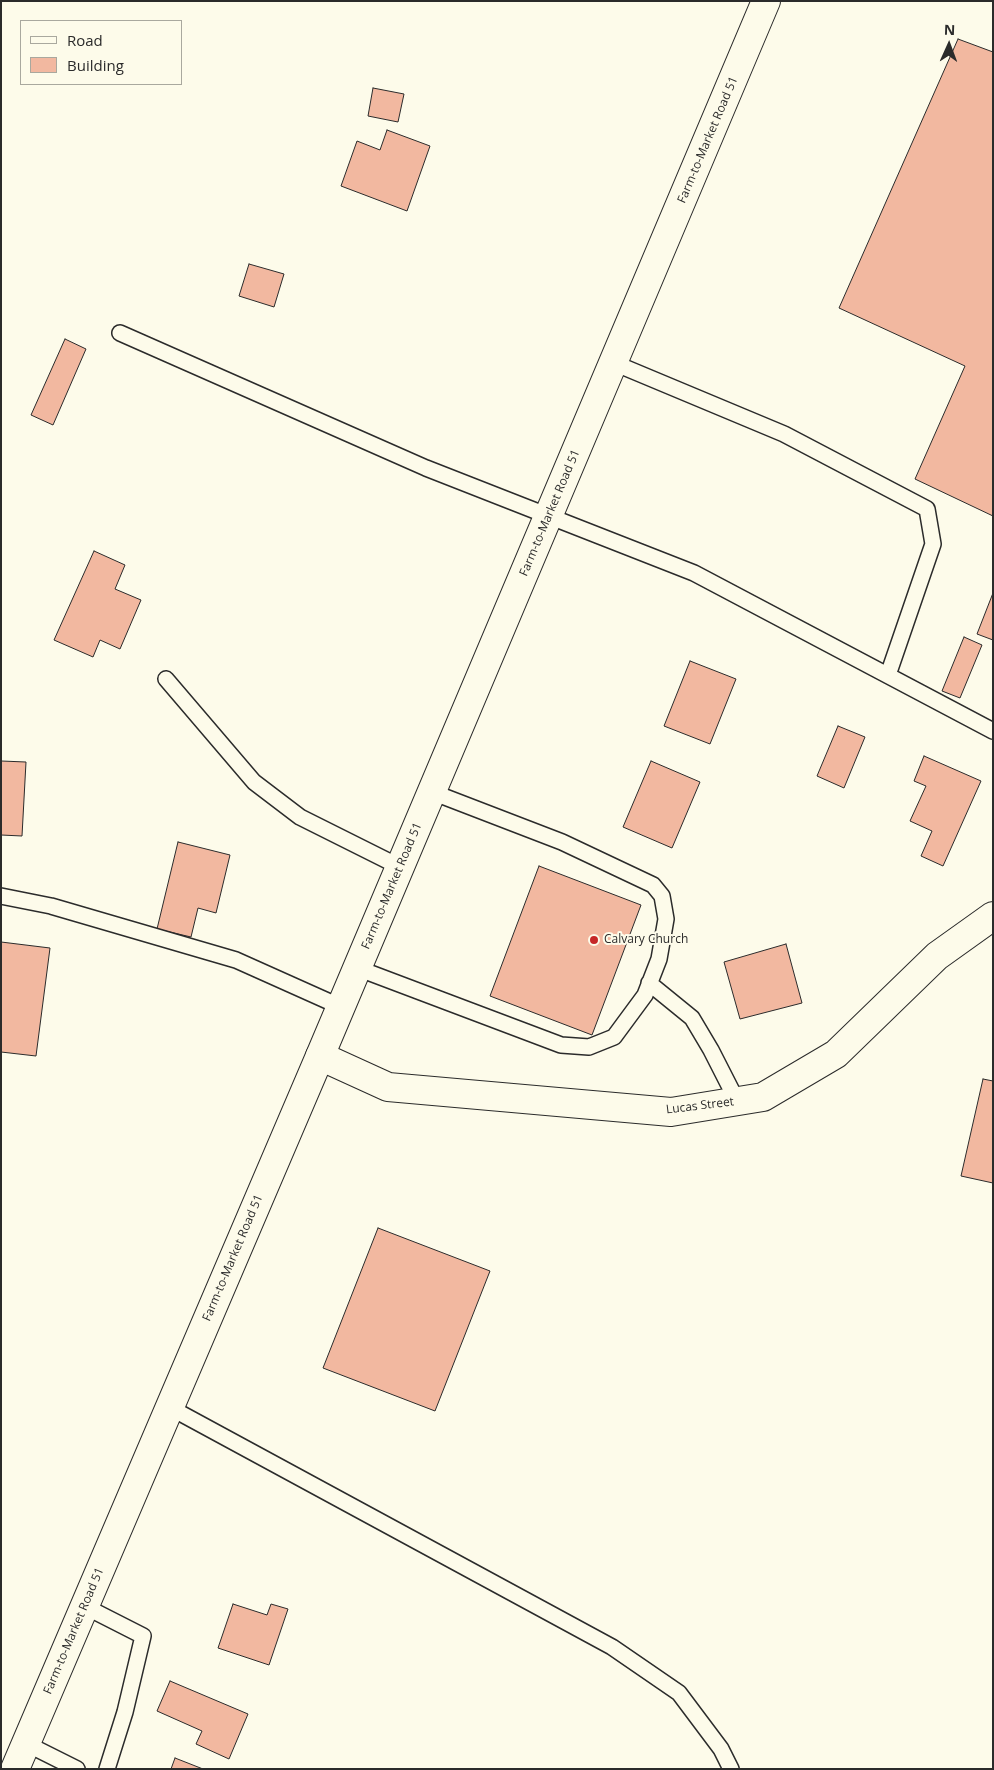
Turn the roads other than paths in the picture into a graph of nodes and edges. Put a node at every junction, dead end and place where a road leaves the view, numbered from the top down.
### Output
1 (766, 1) edge
2 (120, 332) dead end
3 (614, 363) junction
4 (549, 516) junction
5 (888, 676) junction
6 (166, 679) dead end
7 (993, 730) edge
8 (432, 792) junction
9 (400, 867) junction
10 (1, 896) edge
11 (993, 916) edge
12 (357, 968) junction
13 (650, 983) junction
14 (341, 1006) junction
15 (320, 1056) junction
16 (736, 1101) junction
17 (169, 1407) junction
18 (84, 1606) junction
19 (26, 1743) junction
20 (15, 1769) edge
21 (77, 1769) edge
22 (107, 1769) edge
23 (731, 1769) edge

1 - 3 main road, Farm-to-Market Road 51
2 - 4 lane
3 - 4 main road, Farm-to-Market Road 51
3 - 5 lane
4 - 5 lane
4 - 8 main road, Farm-to-Market Road 51
5 - 7 lane
6 - 9 lane
8 - 9 main road, Farm-to-Market Road 51
8 - 13 lane
9 - 12 main road, Farm-to-Market Road 51
10 - 14 lane
11 - 16 main road, Lucas Street
12 - 13 lane
12 - 14 main road, Farm-to-Market Road 51
13 - 16 lane
14 - 15 main road, Farm-to-Market Road 51
15 - 16 main road, Lucas Street
15 - 17 main road, Farm-to-Market Road 51
17 - 18 main road, Farm-to-Market Road 51
17 - 23 lane
18 - 19 main road, Farm-to-Market Road 51
18 - 22 lane
19 - 20 main road, Farm-to-Market Road 51
19 - 21 lane

